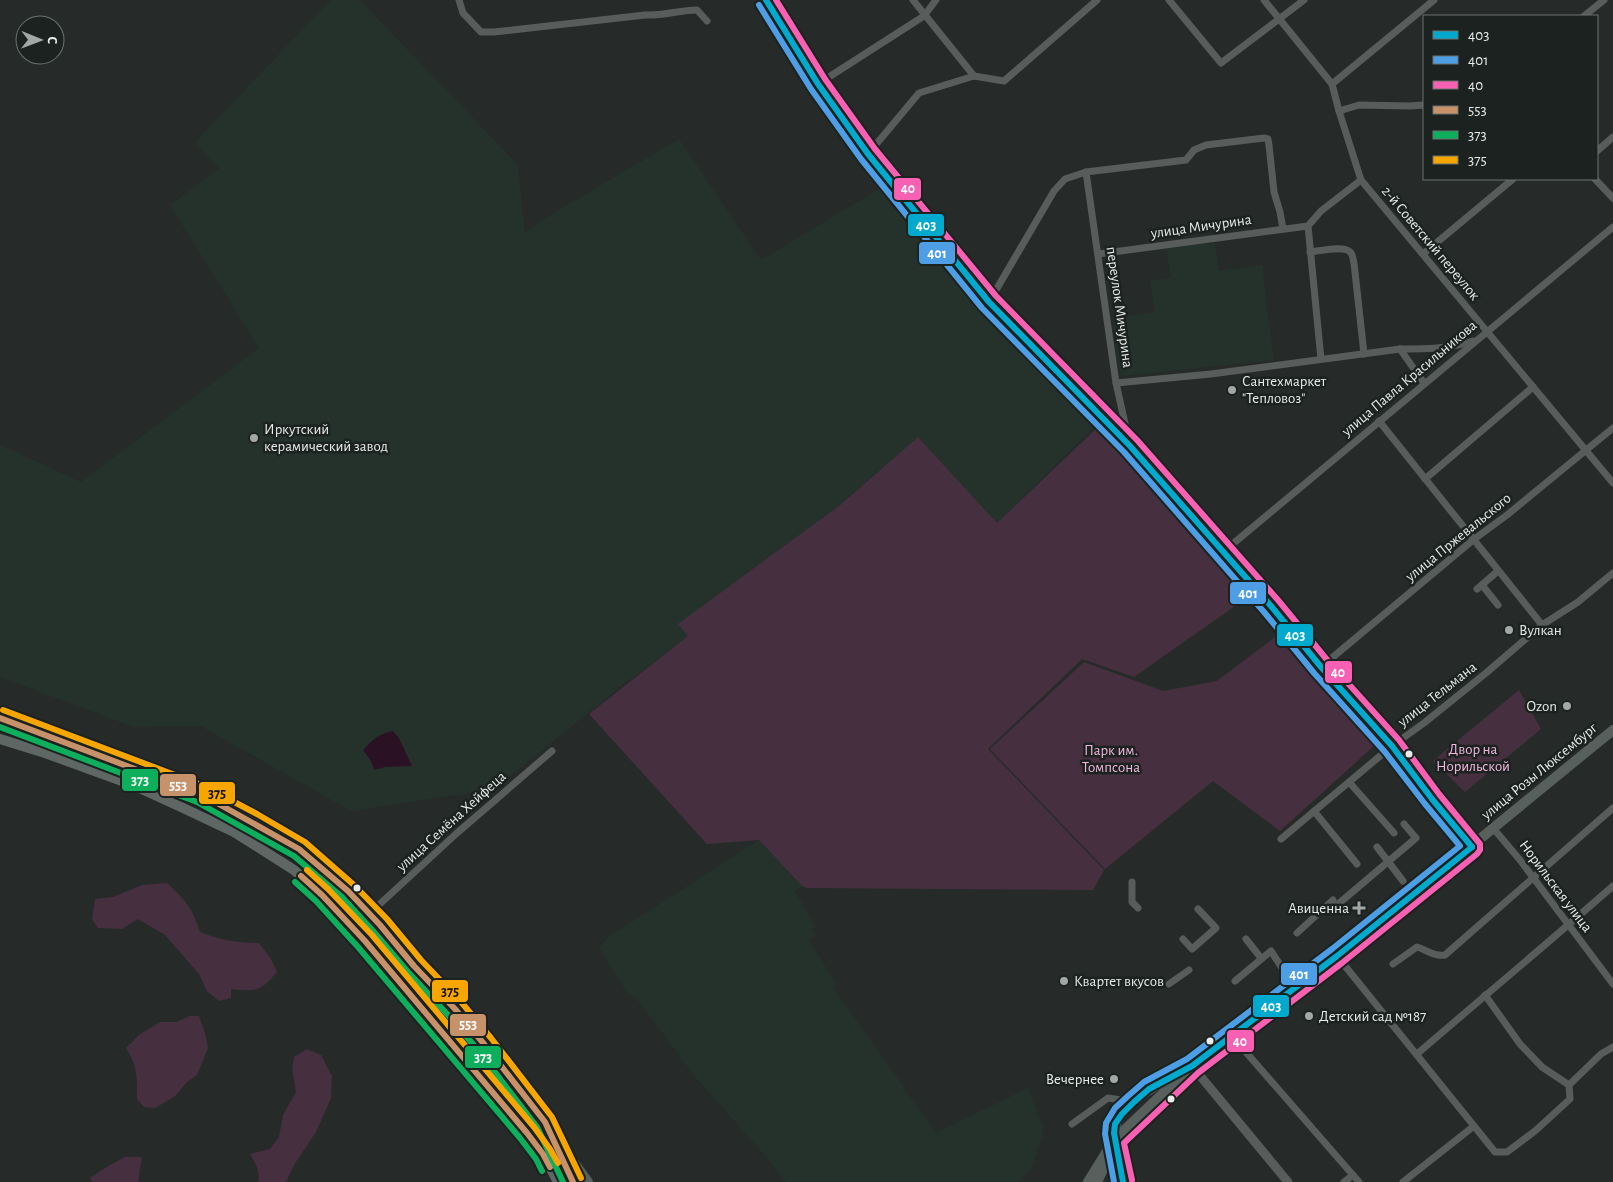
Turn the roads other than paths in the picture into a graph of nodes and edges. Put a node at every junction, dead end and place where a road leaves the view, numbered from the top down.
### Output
1 (459, 0) edge
2 (766, 0) edge
3 (913, 0) edge
4 (936, 0) edge
5 (1097, 0) edge
6 (1169, 0) edge
7 (1264, 0) edge
8 (1304, 0) edge
9 (1434, 0) edge
10 (1604, 0) edge
11 (1585, 15) edge
12 (924, 16) junction
13 (1279, 20) junction
14 (707, 21) dead end
15 (974, 76) junction
16 (818, 84) junction
17 (1332, 84) junction
18 (1423, 104) edge
19 (1339, 111) junction
20 (1613, 137) edge
21 (1598, 150) edge
22 (868, 154) junction
23 (1086, 172) junction
24 (1361, 180) junction
25 (1512, 180) edge
26 (1597, 180) edge
27 (1613, 198) edge
28 (1308, 226) junction
29 (1613, 227) edge
30 (1283, 229) junction
31 (1310, 252) junction
32 (1098, 254) junction
33 (1423, 254) junction
34 (989, 302) junction
35 (1486, 331) junction
36 (1478, 339) junction
37 (1400, 349) junction
38 (1364, 354) junction
39 (1321, 359) junction
40 (1116, 383) junction
41 (1424, 384) junction
42 (1533, 387) junction
43 (1379, 421) junction
44 (1613, 428) edge
45 (1130, 446) junction
46 (1587, 450) junction
47 (1425, 479) junction
48 (1613, 483) edge
49 (1473, 540) junction
50 (1223, 552) junction
51 (1498, 571) junction
52 (1613, 573) edge
53 (1498, 605) dead end
54 (1542, 625) junction
55 (1321, 667) junction
56 (0, 718) edge
57 (1613, 730) edge
58 (0, 739) edge
59 (1392, 746) junction
60 (552, 751) dead end
61 (1349, 782) junction
62 (1613, 808) edge
63 (1314, 811) junction
64 (1404, 824) dead end
65 (1494, 828) junction
66 (1394, 833) dead end
67 (1281, 839) dead end
68 (1377, 847) dead end
69 (1472, 847) junction
70 (1388, 862) junction
71 (1357, 864) dead end
72 (1534, 878) junction
73 (1404, 881) dead end
74 (1132, 882) dead end
75 (1613, 886) edge
76 (1138, 908) dead end
77 (1198, 909) dead end
78 (369, 914) junction
79 (380, 925) junction
80 (1569, 925) junction
81 (1297, 933) dead end
82 (1183, 938) dead end
83 (1246, 939) dead end
84 (365, 941) junction
85 (1337, 956) junction
86 (1261, 958) junction
87 (1393, 964) dead end
88 (1189, 970) dead end
89 (1235, 981) dead end
90 (1169, 984) dead end
91 (1613, 984) edge
92 (1295, 988) junction
93 (1485, 995) junction
94 (455, 1010) junction
95 (435, 1026) junction
96 (1231, 1035) junction
97 (1613, 1047) edge
98 (1417, 1054) junction
99 (1192, 1066) junction
100 (1568, 1085) junction
101 (1134, 1102) junction
102 (545, 1122) junction
103 (1072, 1124) dead end
104 (1474, 1126) junction
105 (1114, 1140) junction
106 (1352, 1175) junction
107 (558, 1182) edge
108 (573, 1182) edge
109 (588, 1182) edge
110 (1088, 1182) edge
111 (1097, 1182) edge
112 (1123, 1182) edge
113 (1288, 1182) edge
114 (1344, 1182) edge
115 (1359, 1182) edge
116 (1404, 1182) edge

1 - 14 street
2 - 16 street
3 - 12 street
4 - 12 street
5 - 15 street
6 - 13 street
7 - 13 street, 2-й Советский переулок
8 - 13 street
9 - 17 street
10 - 11 street
12 - 15 street
12 - 16 street
13 - 17 street, 2-й Советский переулок
15 - 22 street
16 - 22 street
17 - 19 street, 2-й Советский переулок
18 - 19 street
19 - 24 street, 2-й Советский переулок
20 - 21 street
22 - 34 street
23 - 30 street
23 - 32 street, переулок Мичурина
23 - 34 street
24 - 28 street
24 - 33 street, 2-й Советский переулок
25 - 33 street
26 - 27 street
28 - 30 street, улица Мичурина
28 - 31 street
29 - 35 street, улица Павла Красильникова
30 - 32 street, улица Мичурина
31 - 38 street
31 - 39 street
32 - 40 street, переулок Мичурина
33 - 35 street, 2-й Советский переулок
34 - 45 street
35 - 36 street, улица Павла Красильникова
35 - 42 street, 2-й Советский переулок
36 - 37 street
36 - 41 street, улица Павла Красильникова
37 - 38 street
37 - 41 street
38 - 39 street
39 - 40 street
40 - 45 street, переулок Мичурина
41 - 43 street, улица Павла Красильникова
42 - 46 street, 2-й Советский переулок
42 - 47 street
43 - 47 street
43 - 50 street, улица Павла Красильникова
44 - 46 street, улица Пржевальского
45 - 50 street
46 - 48 street, 2-й Советский переулок
46 - 49 street, улица Пржевальского
47 - 49 street
49 - 51 street
49 - 55 street, улица Пржевальского
50 - 55 street
51 - 53 street
51 - 54 street
52 - 54 street, улица Тельмана
54 - 59 street, улица Тельмана
55 - 59 street
56 - 78 main road
57 - 65 main road, улица Розы Люксембург
58 - 84 main road
59 - 61 street, улица Тельмана
59 - 69 street
60 - 78 street, улица Семёна Хейфеца
61 - 63 street, улица Тельмана
61 - 66 street
62 - 72 street
63 - 67 street, улица Тельмана
63 - 71 street
64 - 70 street
65 - 69 main road, улица Розы Люксембург
65 - 72 street, Норильская улица
68 - 70 street
69 - 85 main road, улица Розы Люксембург
70 - 73 street
70 - 81 street
72 - 80 street, Норильская улица
72 - 87 street
74 - 76 street
75 - 80 street
77 - 82 street
78 - 79 main road
79 - 84 main road
79 - 94 main road
80 - 91 street, Норильская улица
80 - 93 street
83 - 86 street
84 - 95 main road
85 - 92 main road, улица Розы Люксембург
85 - 98 street
86 - 89 street
86 - 92 street
88 - 90 street
92 - 96 main road, улица Розы Люксембург
93 - 98 street
93 - 100 street
94 - 95 main road
94 - 102 main road
95 - 107 main road
96 - 99 main road, улица Розы Люксембург
96 - 106 street
97 - 100 street
98 - 104 street
99 - 101 main road
99 - 105 main road, улица Розы Люксембург
99 - 113 street
100 - 104 street
101 - 103 street
101 - 105 main road
102 - 108 main road
102 - 109 main road
104 - 116 street
105 - 110 main road, улица Розы Люксембург
105 - 111 main road, улица Розы Люксембург
105 - 112 main road
106 - 114 street
106 - 115 street

